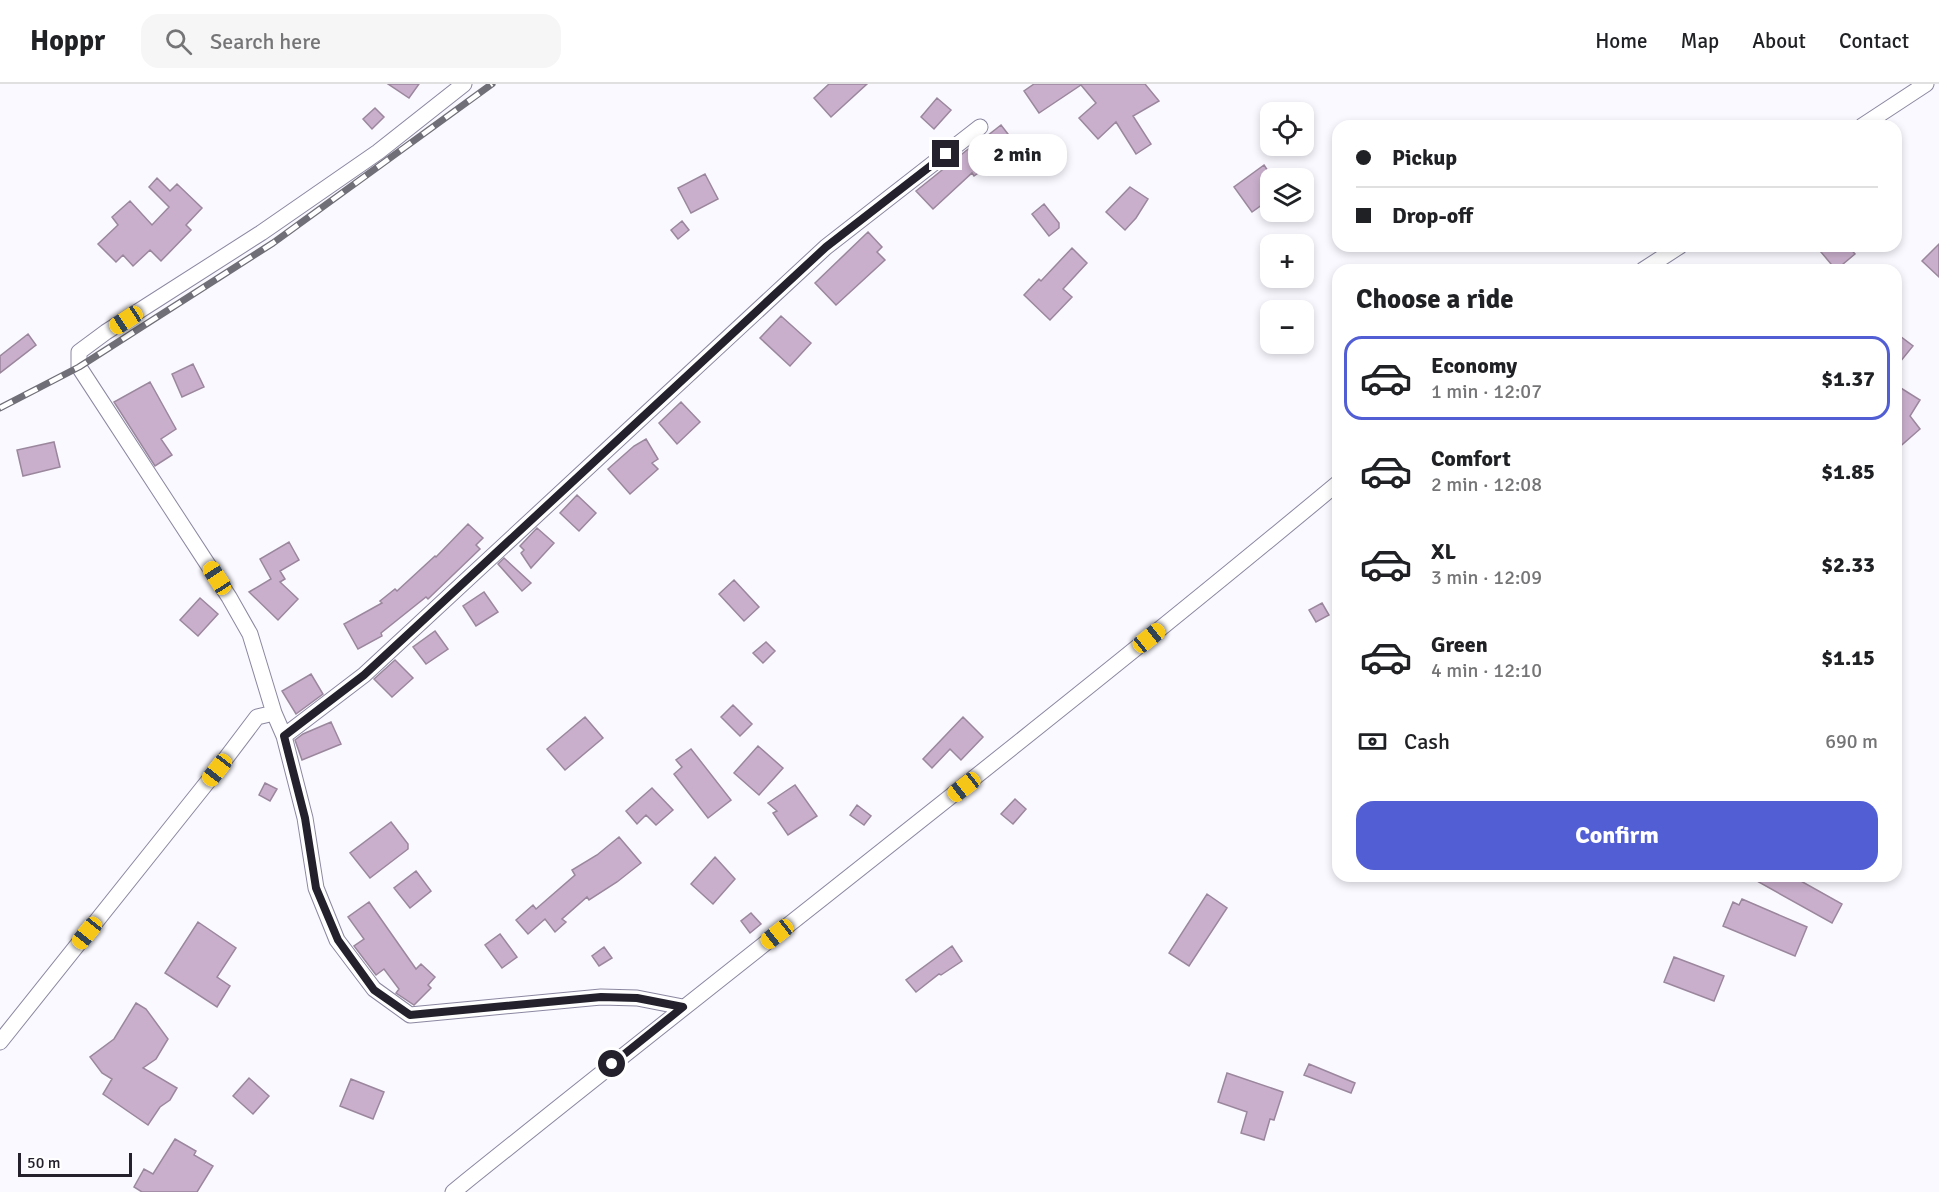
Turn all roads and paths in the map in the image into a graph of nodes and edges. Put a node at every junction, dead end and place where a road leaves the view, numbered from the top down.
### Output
1 (464, 84) edge
2 (1926, 84) edge
3 (1871, 120) edge
4 (980, 127) dead end
5 (1671, 252) edge
6 (1652, 264) edge
7 (1332, 488) edge
8 (274, 713) junction
9 (284, 736) junction
10 (683, 1007) junction
11 (0, 1042) edge
12 (453, 1192) edge

1 - 8 street
2 - 3 street
4 - 9 street
5 - 6 street
7 - 10 street
8 - 9 street
8 - 11 street
9 - 10 street
10 - 12 street

